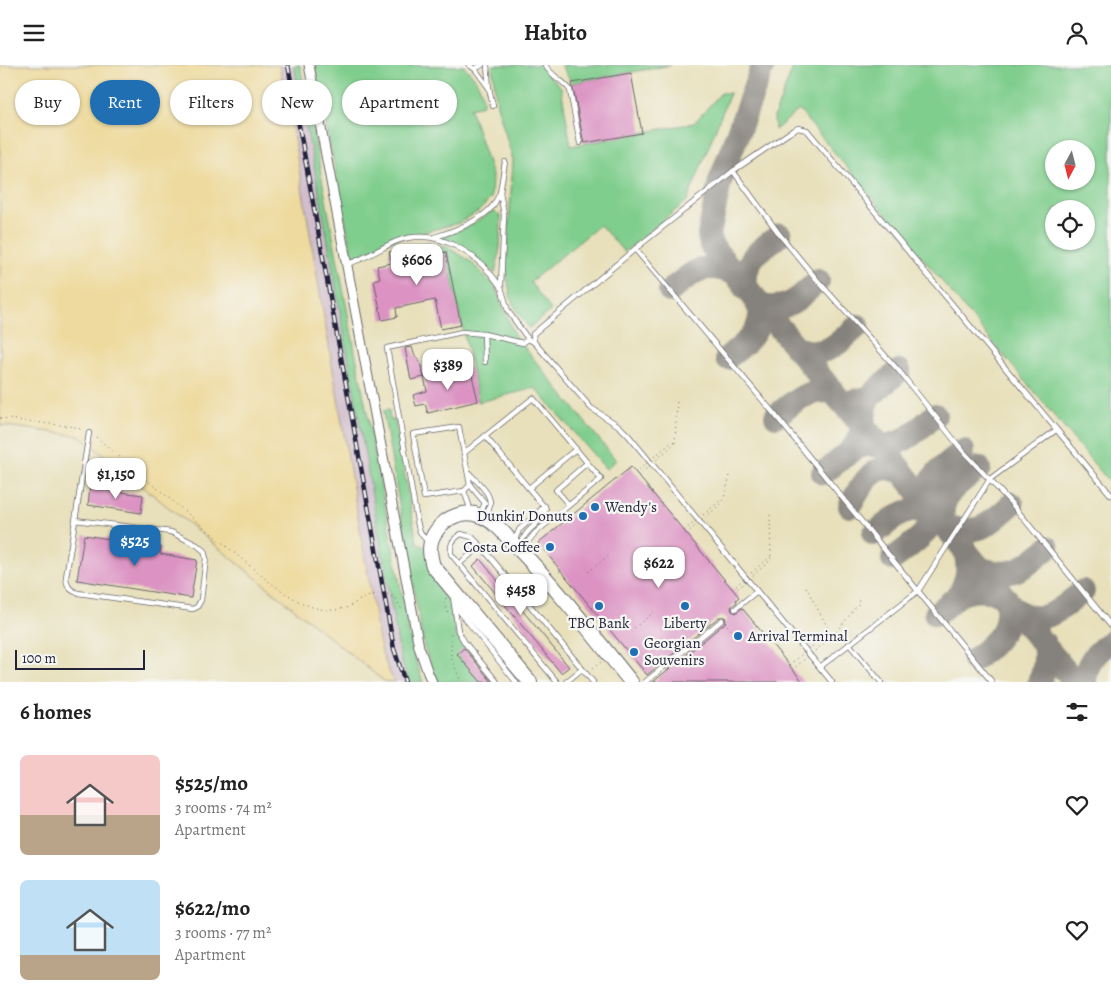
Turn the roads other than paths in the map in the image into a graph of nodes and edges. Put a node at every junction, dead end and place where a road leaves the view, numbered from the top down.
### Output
1 (309, 65) edge
2 (469, 65) edge
3 (482, 65) edge
4 (487, 65) edge
5 (545, 65) edge
6 (475, 69) junction
7 (489, 88) junction
8 (493, 106) dead end
9 (580, 143) dead end
10 (505, 162) dead end
11 (733, 171) junction
12 (500, 193) junction
13 (434, 237) junction
14 (635, 249) junction
15 (347, 264) junction
16 (501, 287) junction
17 (484, 334) junction
18 (528, 339) junction
19 (534, 342) junction
20 (485, 362) dead end
21 (1056, 430) junction
22 (89, 433) road end
23 (485, 437) junction
24 (576, 449) junction
25 (464, 453) junction
26 (587, 463) junction
27 (467, 471) junction
28 (990, 479) junction
29 (470, 485) junction
30 (529, 488) junction
31 (464, 491) junction
32 (1111, 495) edge
33 (569, 505) junction
34 (545, 506) junction
35 (478, 515) junction
36 (76, 520) junction
37 (430, 542) junction
38 (481, 547) junction
39 (520, 551) junction
40 (459, 564) junction
41 (757, 591) junction
42 (918, 591) junction
43 (451, 592) junction
44 (455, 606) junction
45 (735, 609) dead end
46 (722, 620) dead end
47 (1111, 626) edge
48 (849, 644) junction
49 (820, 667) junction
50 (582, 669) junction
51 (432, 682) edge
52 (497, 682) edge
53 (516, 682) edge
54 (530, 682) edge
55 (557, 682) edge
56 (566, 682) edge
57 (593, 682) edge
58 (631, 682) edge
59 (645, 682) edge
60 (832, 682) edge
61 (881, 682) edge
62 (992, 682) edge

1 - 15 street
2 - 6 lane
3 - 6 lane
4 - 7 lane
5 - 9 lane
6 - 7 lane
7 - 8 lane
10 - 12 lane
11 - 14 lane
11 - 21 lane
11 - 28 lane
12 - 13 lane
12 - 16 lane
13 - 15 lane
13 - 16 lane
14 - 19 lane
14 - 42 lane
15 - 51 street
16 - 18 lane
17 - 18 lane
17 - 20 lane
17 - 37 lane
18 - 19 lane
19 - 41 lane
21 - 28 lane
21 - 32 lane
22 - 36 lane
23 - 24 lane
23 - 25 lane
23 - 30 lane
24 - 26 lane
24 - 30 lane
25 - 27 lane
25 - 31 lane
26 - 33 lane
26 - 33 lane
27 - 29 lane
27 - 35 lane
28 - 42 lane
28 - 47 lane
29 - 31 lane
29 - 35 lane
30 - 34 lane
31 - 35 lane
33 - 39 lane
34 - 39 lane
34 - 39 lane
35 - 37 main road
35 - 39 main road
36 - 36 lane
37 - 43 main road
38 - 40 lane
38 - 40 lane
38 - 50 lane
39 - 58 main road
40 - 55 lane
41 - 45 lane
41 - 49 lane
42 - 48 lane
42 - 62 lane
43 - 44 lane
43 - 54 main road
44 - 52 lane
44 - 53 lane
46 - 59 lane
48 - 49 lane
48 - 61 lane
49 - 60 lane
50 - 56 lane
50 - 57 lane

